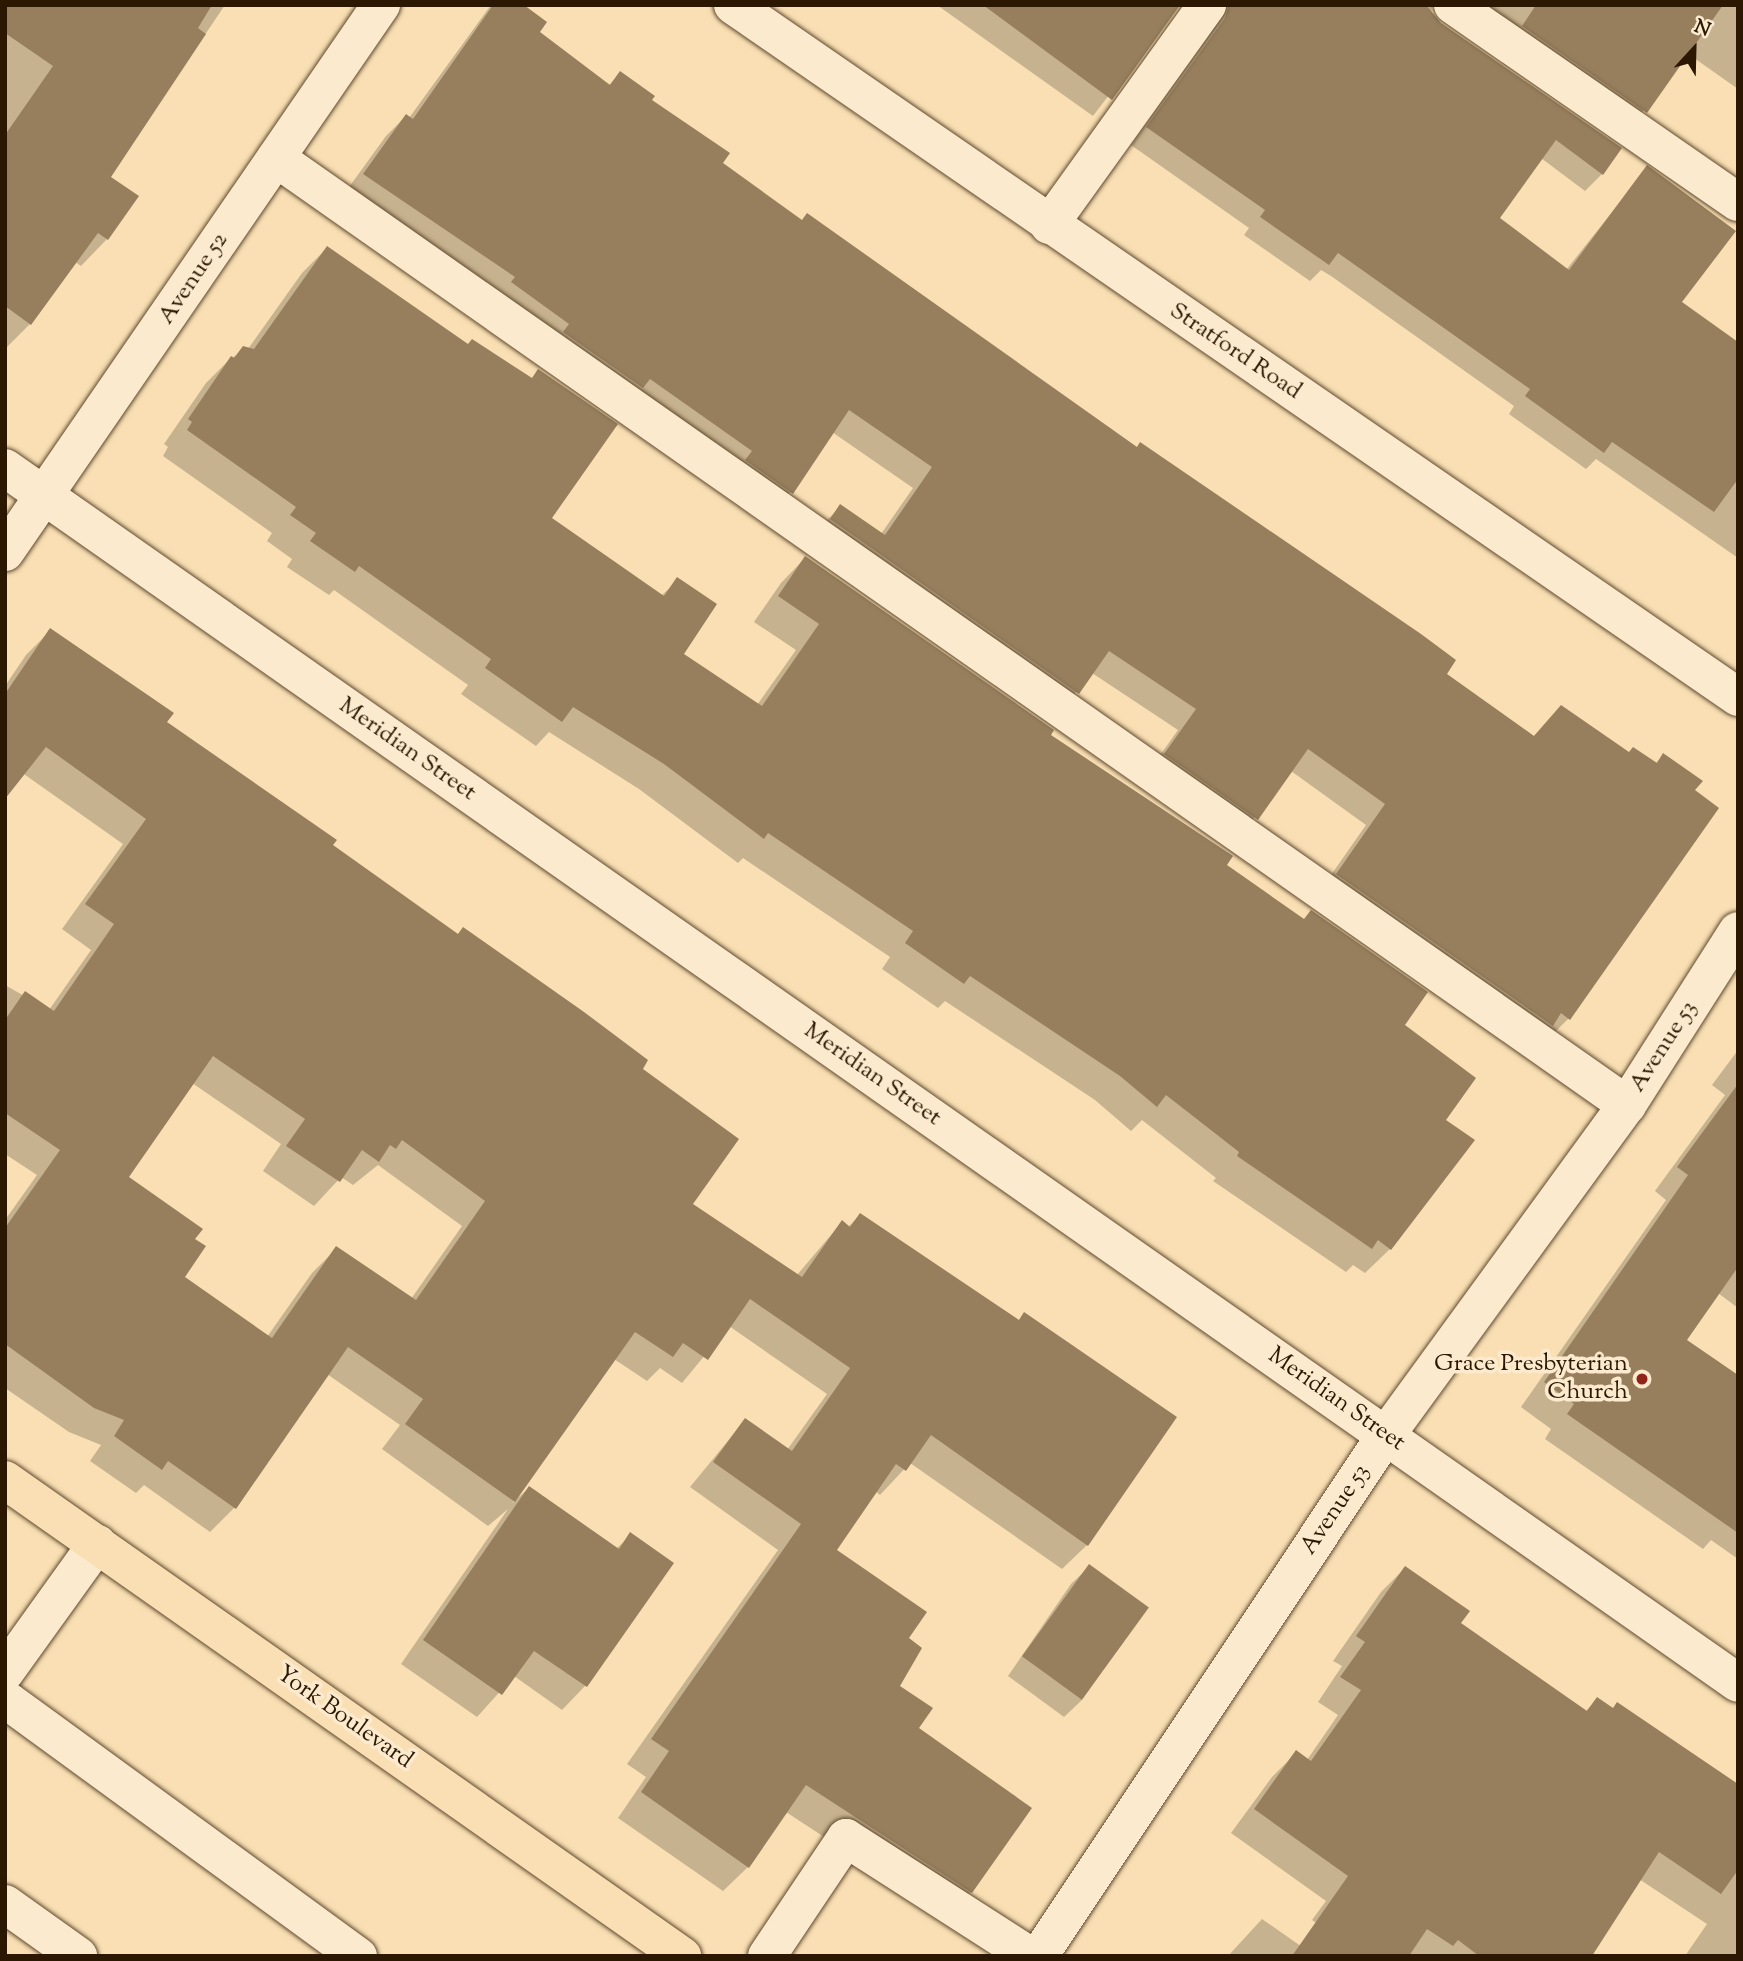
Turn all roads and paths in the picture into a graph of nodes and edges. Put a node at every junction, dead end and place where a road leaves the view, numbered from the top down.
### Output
1 (381, 5) edge
2 (733, 5) edge
3 (1207, 5) edge
4 (1453, 5) edge
5 (276, 158) junction
6 (1738, 202) edge
7 (1049, 225) junction
8 (5, 468) edge
9 (45, 496) junction
10 (5, 552) edge
11 (1738, 697) edge
12 (1738, 931) edge
13 (1627, 1105) junction
14 (1386, 1435) junction
15 (5, 1480) edge
16 (97, 1544) junction
17 (5, 1672) edge
18 (1738, 1683) edge
19 (5, 1699) edge
20 (5, 1904) edge
21 (78, 1956) edge
22 (358, 1956) edge
23 (682, 1956) edge
24 (767, 1956) edge
25 (1030, 1956) edge
26 (1038, 1956) edge

1 - 5 street, Avenue 52
2 - 7 street, Stratford Road
3 - 7 street
4 - 6 street
5 - 9 street, Avenue 52
5 - 13 street
7 - 11 street, Stratford Road
8 - 9 street, Meridian Street
9 - 10 street, Avenue 52
9 - 14 street, Meridian Street
12 - 13 street, Avenue 53
13 - 14 street, Avenue 53
14 - 18 street, Meridian Street
14 - 26 street, Avenue 53
15 - 16 main road, York Boulevard
16 - 17 street
16 - 23 main road, York Boulevard
19 - 22 street
20 - 21 street
24 - 25 street

